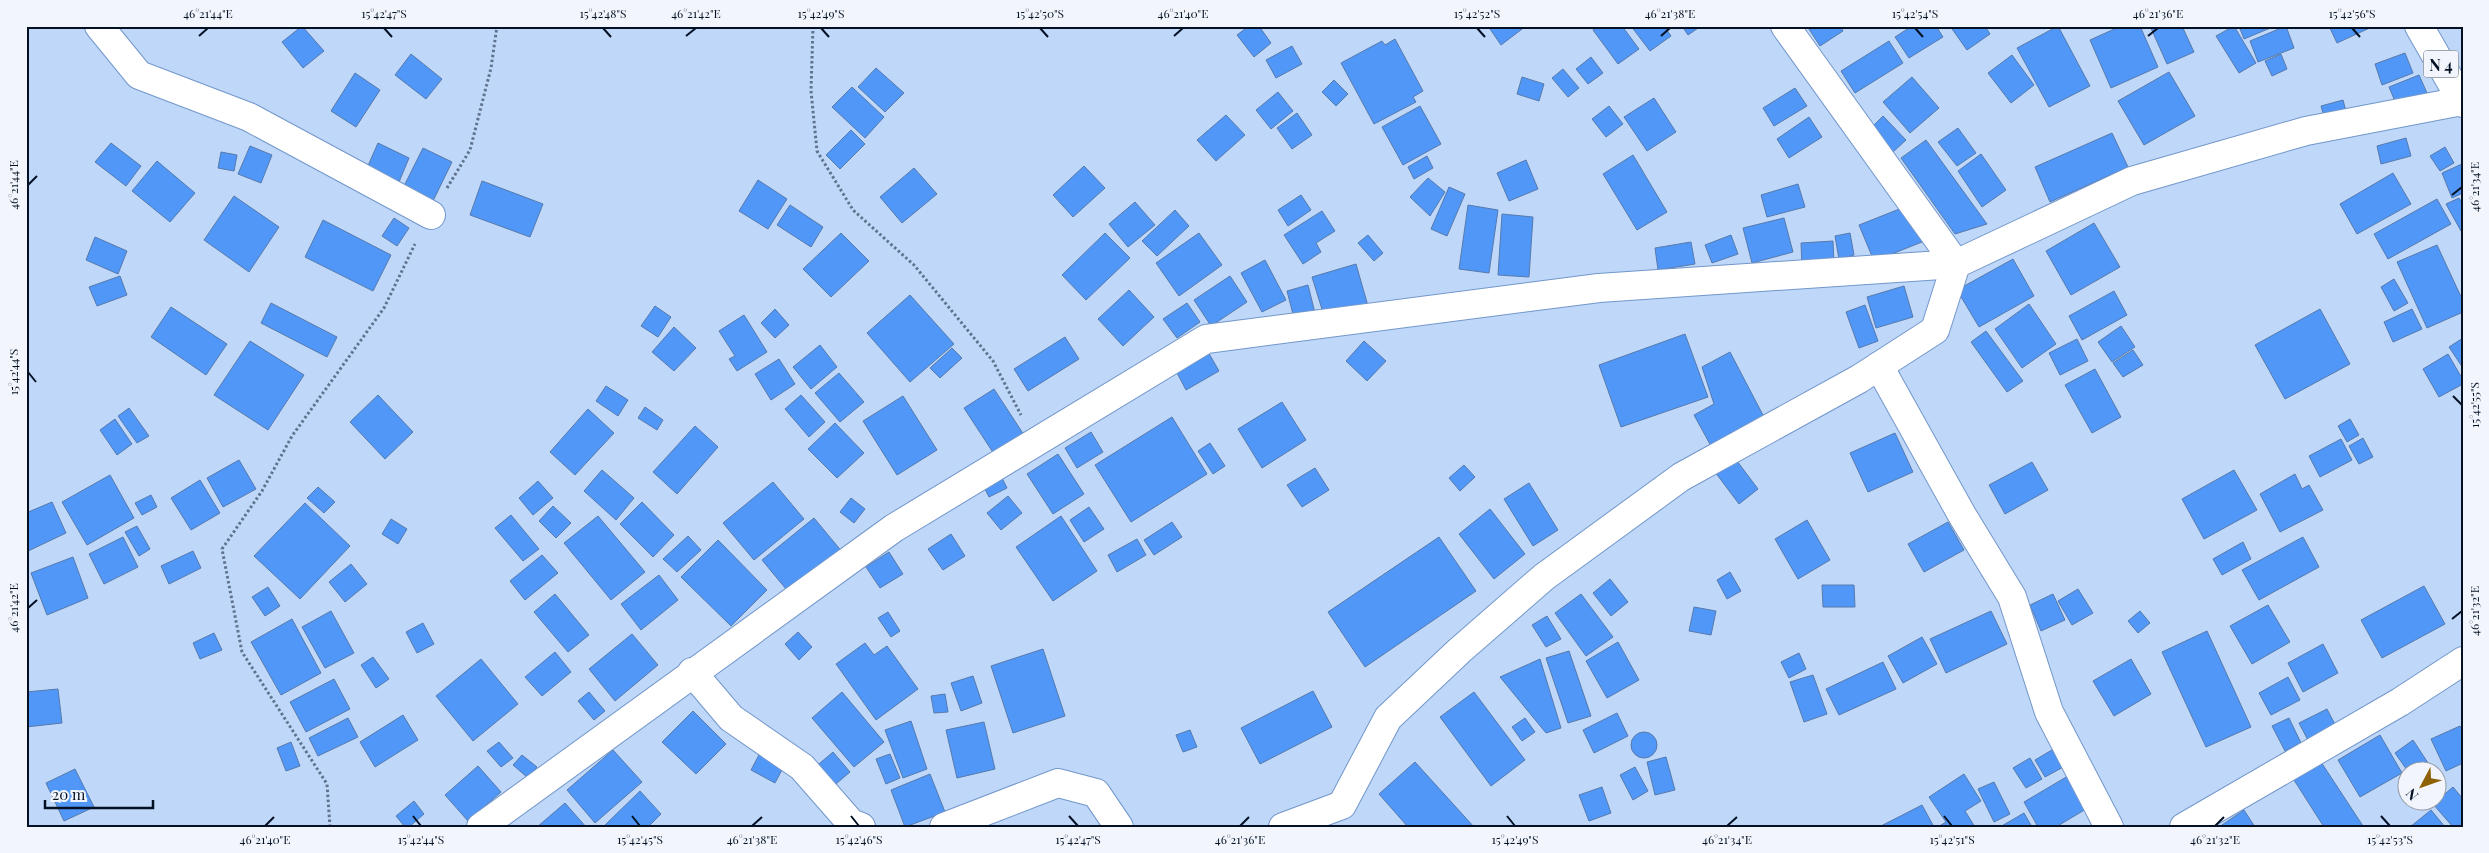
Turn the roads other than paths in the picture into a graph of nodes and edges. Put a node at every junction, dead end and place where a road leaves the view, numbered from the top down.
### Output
1 (99, 26) edge
2 (1785, 26) edge
3 (2419, 26) edge
4 (2462, 102) edge
5 (431, 214) road end
6 (1956, 264) junction
7 (1879, 366) junction
8 (2463, 662) edge
9 (692, 672) junction
10 (481, 827) edge
11 (861, 827) edge
12 (944, 827) edge
13 (1119, 827) edge
14 (1282, 827) edge
15 (2109, 827) edge
16 (2184, 827) edge

1 - 5 street
2 - 6 street
3 - 4 street, N 4
4 - 6 street
6 - 7 street
6 - 9 street
7 - 14 street
7 - 15 street
8 - 16 street
9 - 10 street
9 - 11 street
12 - 13 street

